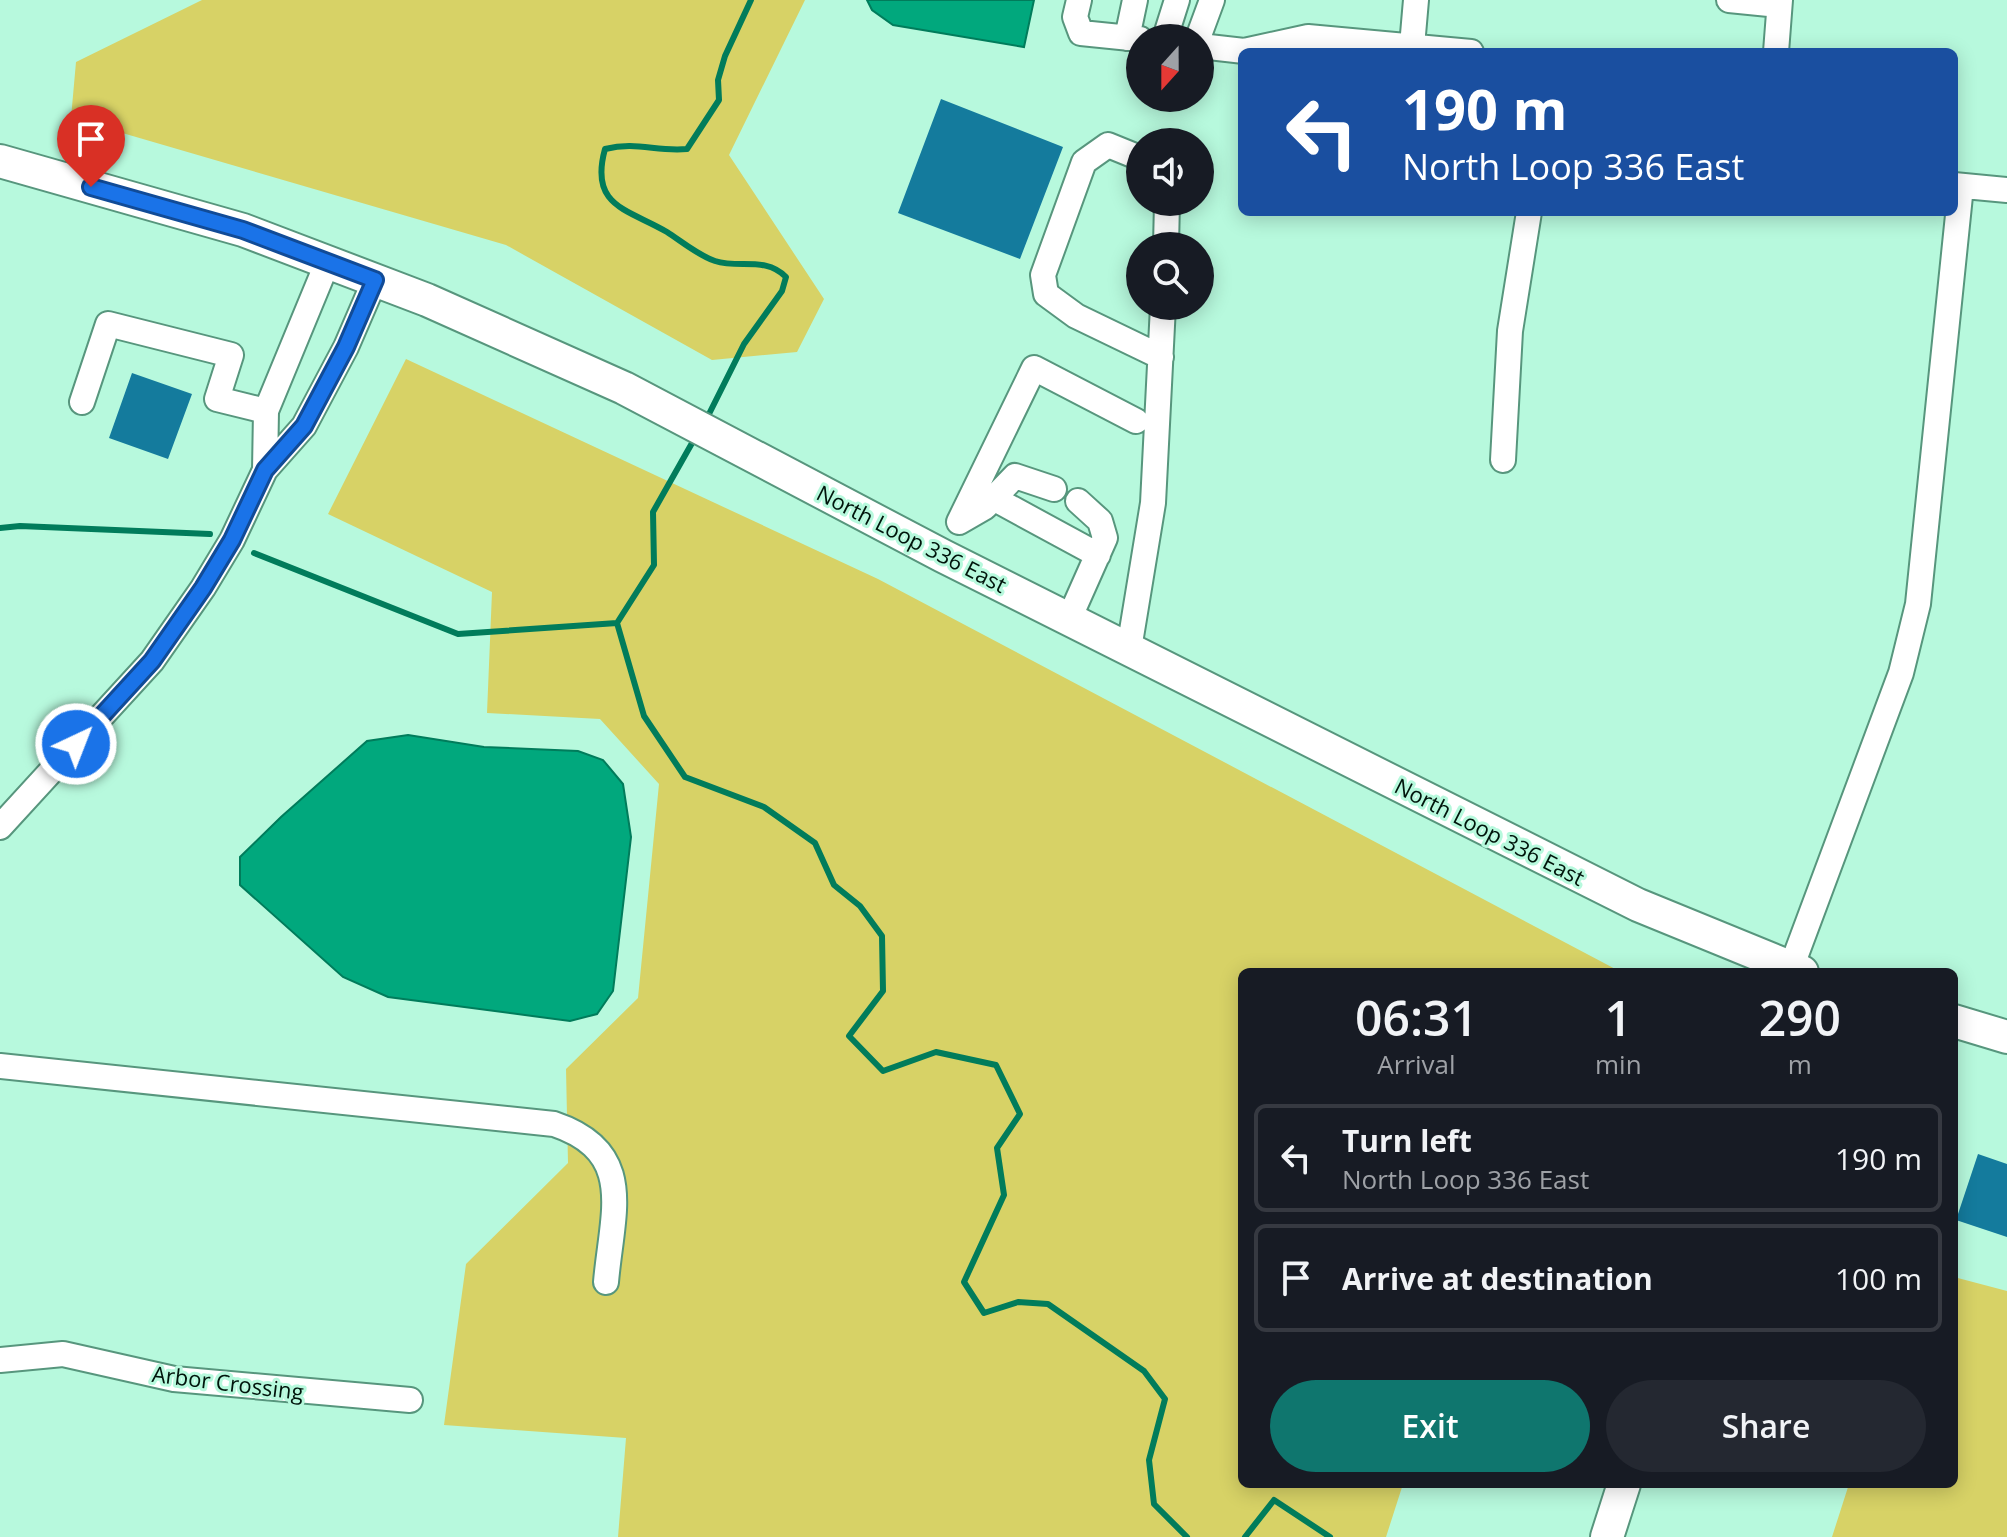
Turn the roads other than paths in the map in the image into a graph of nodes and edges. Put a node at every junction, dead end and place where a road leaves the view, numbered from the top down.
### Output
1 (1079, 0) edge
2 (1135, 0) edge
3 (1177, 0) edge
4 (1212, 0) edge
5 (1416, 0) edge
6 (1729, 0) edge
7 (1780, 3) edge
8 (1134, 24) edge
9 (1169, 24) edge
10 (1203, 24) edge
11 (1126, 38) edge
12 (1412, 46) junction
13 (1214, 48) edge
14 (1258, 48) edge
15 (1432, 48) edge
16 (1776, 48) edge
17 (1238, 50) edge
18 (1126, 152) edge
19 (0, 161) edge
20 (1958, 185) edge
21 (2007, 190) edge
22 (1528, 216) edge
23 (1955, 216) edge
24 (328, 261) junction
25 (375, 280) junction
26 (1162, 320) edge
27 (1161, 357) junction
28 (82, 402) dead end
29 (266, 411) junction
30 (1136, 421) dead end
31 (1503, 460) dead end
32 (265, 470) junction
33 (1054, 489) dead end
34 (993, 498) junction
35 (1078, 501) dead end
36 (959, 522) junction
37 (1098, 555) junction
38 (943, 556) junction
39 (1069, 619) junction
40 (1129, 649) junction
41 (0, 827) edge
42 (1787, 968) edge
43 (1795, 968) edge
44 (1958, 1022) edge
45 (2007, 1037) edge
46 (0, 1066) edge
47 (606, 1282) dead end
48 (0, 1360) edge
49 (410, 1400) dead end

1 - 11 street
2 - 8 street
3 - 9 street
4 - 10 street
5 - 12 street
6 - 7 street
7 - 16 street
12 - 14 street
12 - 15 street
13 - 17 street
18 - 27 street
19 - 24 main road, North Loop 336 East
20 - 21 street
22 - 31 street
23 - 43 street
24 - 25 main road, North Loop 336 East
24 - 29 street
25 - 32 street
25 - 38 main road, North Loop 336 East
26 - 27 street
27 - 40 street
28 - 29 street
29 - 32 street
30 - 36 street
32 - 41 street
33 - 34 street
34 - 36 street
34 - 37 street
35 - 37 street
36 - 38 street
37 - 39 street
38 - 39 main road, North Loop 336 East
39 - 40 main road, North Loop 336 East
40 - 42 main road, North Loop 336 East
44 - 45 main road
46 - 47 street
48 - 49 street, Arbor Crossing

